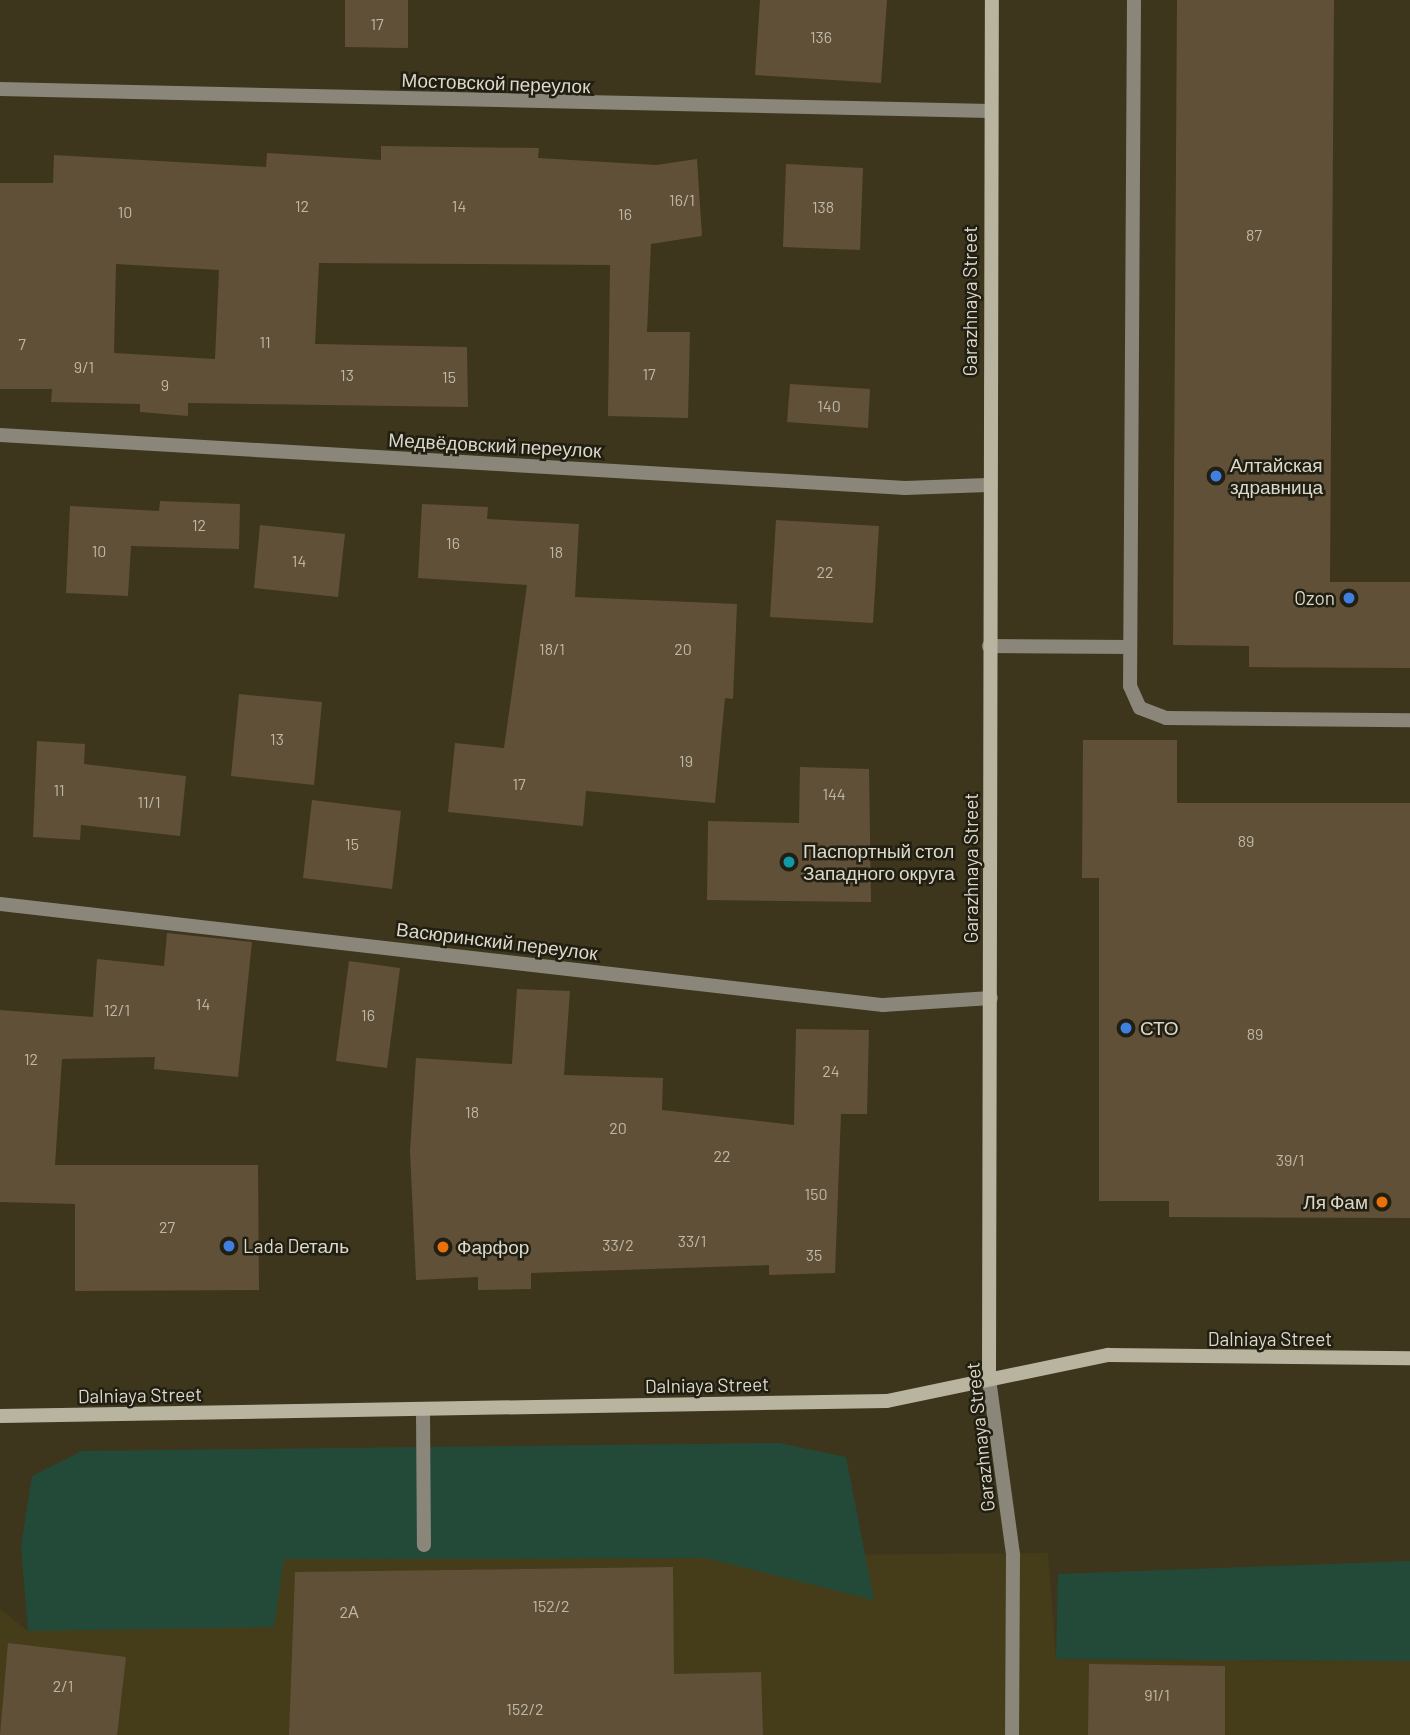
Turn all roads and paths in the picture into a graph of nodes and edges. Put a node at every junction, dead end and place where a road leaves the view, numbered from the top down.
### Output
1 (992, 0) edge
2 (1135, 0) edge
3 (0, 89) edge
4 (991, 111) junction
5 (0, 435) edge
6 (988, 485) junction
7 (989, 646) junction
8 (1130, 647) junction
9 (1410, 720) edge
10 (0, 904) edge
11 (991, 998) junction
12 (1410, 1358) edge
13 (989, 1379) junction
14 (422, 1410) junction
15 (0, 1416) edge
16 (424, 1545) dead end
17 (1012, 1735) edge

1 - 4 street, Garazhnaya Street
2 - 8 street
3 - 4 street, Мостовской переулок
4 - 6 street, Garazhnaya Street
5 - 6 street, Медвёдовский переулок
6 - 7 street, Garazhnaya Street
7 - 8 street
7 - 11 street, Garazhnaya Street
8 - 9 street
10 - 11 street, Васюринский переулок
11 - 13 street, Garazhnaya Street
12 - 13 street, Dalniaya Street
13 - 14 street, Dalniaya Street
13 - 17 street, Garazhnaya Street
14 - 15 street, Dalniaya Street
14 - 16 street

